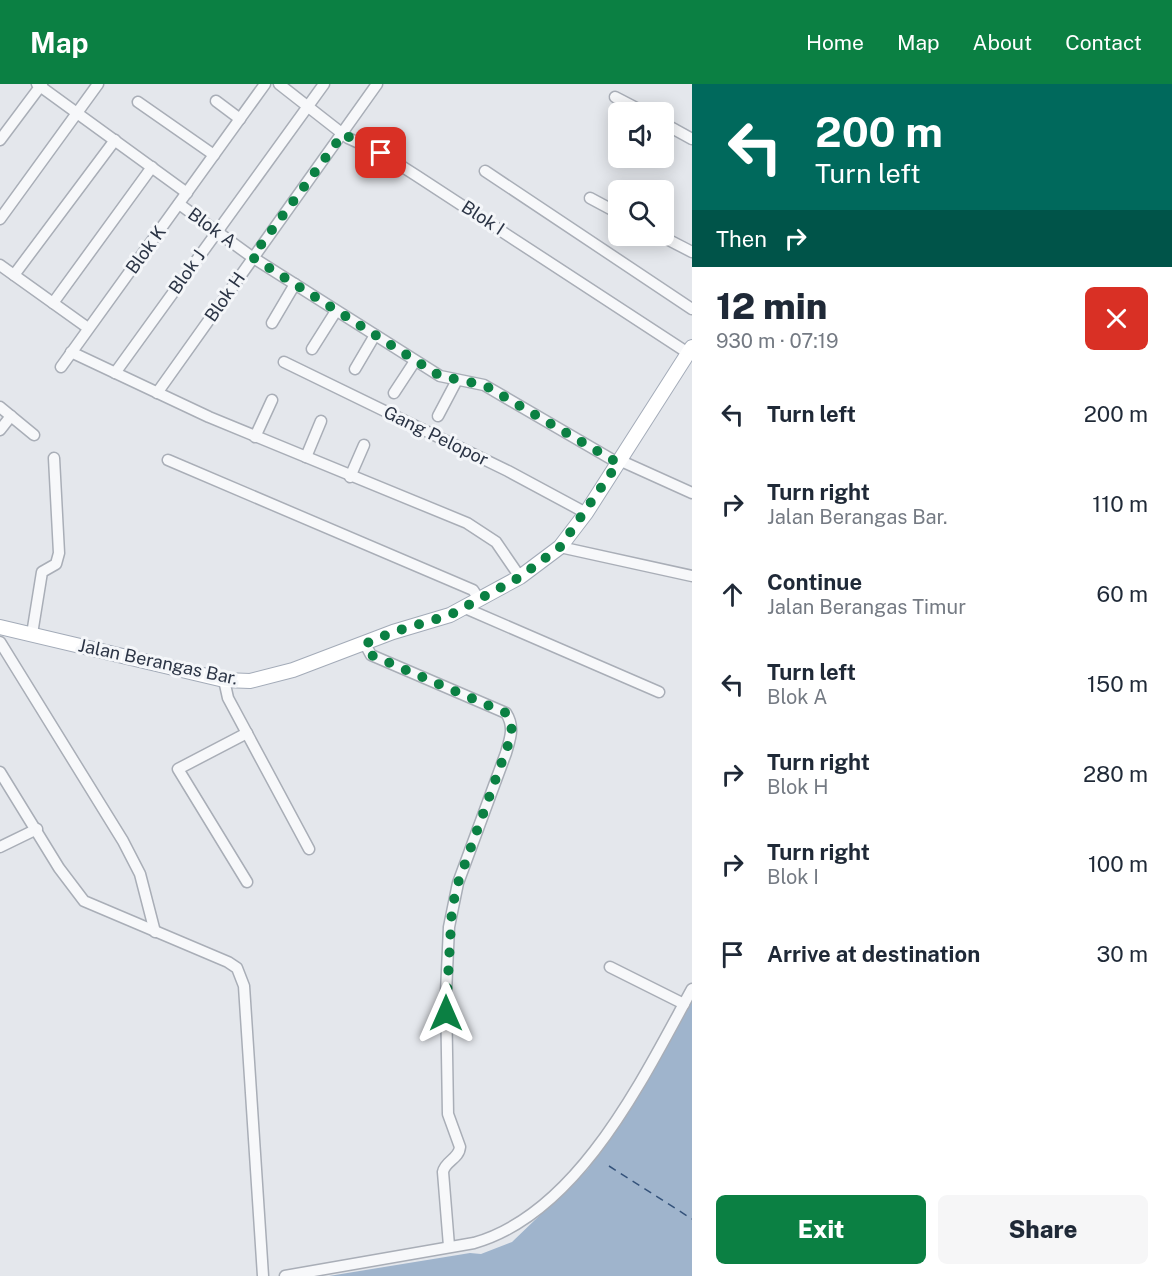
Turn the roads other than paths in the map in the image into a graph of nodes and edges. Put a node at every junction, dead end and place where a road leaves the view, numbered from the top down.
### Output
1 (98, 84) edge
2 (266, 84) edge
3 (279, 84) edge
4 (324, 84) edge
5 (377, 84) edge
6 (40, 85) edge
7 (615, 97) dead end
8 (216, 101) dead end
9 (138, 102) dead end
10 (625, 102) edge
11 (307, 108) junction
12 (78, 113) junction
13 (240, 119) junction
14 (674, 129) edge
15 (343, 134) junction
16 (692, 139) edge
17 (0, 140) edge
18 (115, 140) junction
19 (214, 155) junction
20 (152, 167) junction
21 (485, 171) dead end
22 (187, 193) junction
23 (590, 198) dead end
24 (179, 204) junction
25 (608, 208) edge
26 (0, 219) edge
27 (216, 231) junction
28 (674, 243) edge
29 (692, 252) edge
30 (252, 257) junction
31 (0, 265) edge
32 (14, 275) junction
33 (295, 284) junction
34 (53, 303) junction
35 (692, 309) edge
36 (336, 311) junction
37 (272, 323) dead end
38 (88, 328) junction
39 (375, 335) junction
40 (312, 349) dead end
41 (690, 350) edge
42 (71, 352) junction
43 (415, 361) junction
44 (284, 362) dead end
45 (61, 367) dead end
46 (355, 369) dead end
47 (115, 373) junction
48 (457, 380) junction
49 (158, 393) junction
50 (394, 393) dead end
51 (272, 400) dead end
52 (0, 407) edge
53 (11, 416) junction
54 (438, 416) dead end
55 (321, 421) dead end
56 (0, 429) edge
57 (34, 435) dead end
58 (255, 437) junction
59 (364, 445) dead end
60 (306, 457) junction
61 (54, 458) dead end
62 (168, 460) dead end
63 (619, 461) junction
64 (350, 477) junction
65 (692, 493) edge
66 (586, 513) junction
67 (560, 547) junction
68 (692, 576) edge
69 (520, 577) junction
70 (479, 599) junction
71 (465, 608) junction
72 (0, 627) edge
73 (32, 634) junction
74 (0, 642) edge
75 (365, 644) junction
76 (224, 680) junction
77 (659, 692) dead end
78 (247, 734) junction
79 (0, 772) edge
80 (37, 829) junction
81 (0, 847) edge
82 (309, 849) dead end
83 (247, 882) dead end
84 (155, 932) junction
85 (610, 967) dead end
86 (692, 988) edge
87 (684, 1004) junction
88 (449, 1246) junction
89 (263, 1276) edge
90 (285, 1276) edge

1 - 12 street
2 - 13 street, Blok K
3 - 11 street, Blok I
4 - 11 street, Blok J
5 - 15 street, Blok H
6 - 12 street
6 - 17 street
7 - 10 street
8 - 13 street
9 - 19 street
11 - 15 street, Blok I
11 - 27 street, Blok J
12 - 18 street
12 - 26 street
13 - 19 street, Blok K
14 - 16 street
15 - 30 street, Blok H
15 - 41 street, Blok I
18 - 20 street
18 - 32 street
19 - 22 street, Blok K
20 - 22 street
20 - 34 street
21 - 35 street
22 - 24 street, Blok K
23 - 25 street
24 - 27 street, Blok A
24 - 38 street, Blok K
27 - 30 street, Blok A
27 - 47 street, Blok J
28 - 29 street
30 - 33 street, Blok A
30 - 49 street, Blok H
31 - 32 street
32 - 34 street
33 - 36 street, Blok A
33 - 37 street
34 - 38 street
36 - 39 street, Blok A
36 - 40 street
38 - 42 street, Blok K
39 - 43 street, Blok A
39 - 46 street
41 - 63 main road, Jalan Berangas Bar.
42 - 45 street, Blok K
42 - 47 street
43 - 48 street, Blok A
43 - 50 street
44 - 66 street, Gang Pelopor
47 - 49 street
48 - 54 street
48 - 63 street, Blok A
49 - 58 street
51 - 58 street
52 - 53 street
53 - 56 street
53 - 57 street
55 - 60 street
58 - 60 street
59 - 64 street
60 - 64 street
61 - 73 street
62 - 70 street
63 - 65 street, Blok A
63 - 66 main road, Jalan Berangas Bar.
64 - 69 street
66 - 67 main road, Jalan Berangas Bar.
67 - 68 street
67 - 69 main road, Jalan Berangas Bar.
69 - 70 main road, Jalan Berangas Bar.
70 - 71 main road, Jalan Berangas Bar.
71 - 75 main road, Jalan Berangas Bar.
71 - 77 street
72 - 73 main road, Jalan Berangas Bar.
73 - 76 main road, Jalan Berangas Bar.
74 - 84 street
75 - 76 main road, Jalan Berangas Bar.
75 - 88 street
76 - 78 street
78 - 82 street
78 - 83 street
79 - 80 street
80 - 81 street
80 - 84 street
84 - 89 street
85 - 87 street
86 - 87 street
87 - 88 street
88 - 90 street

